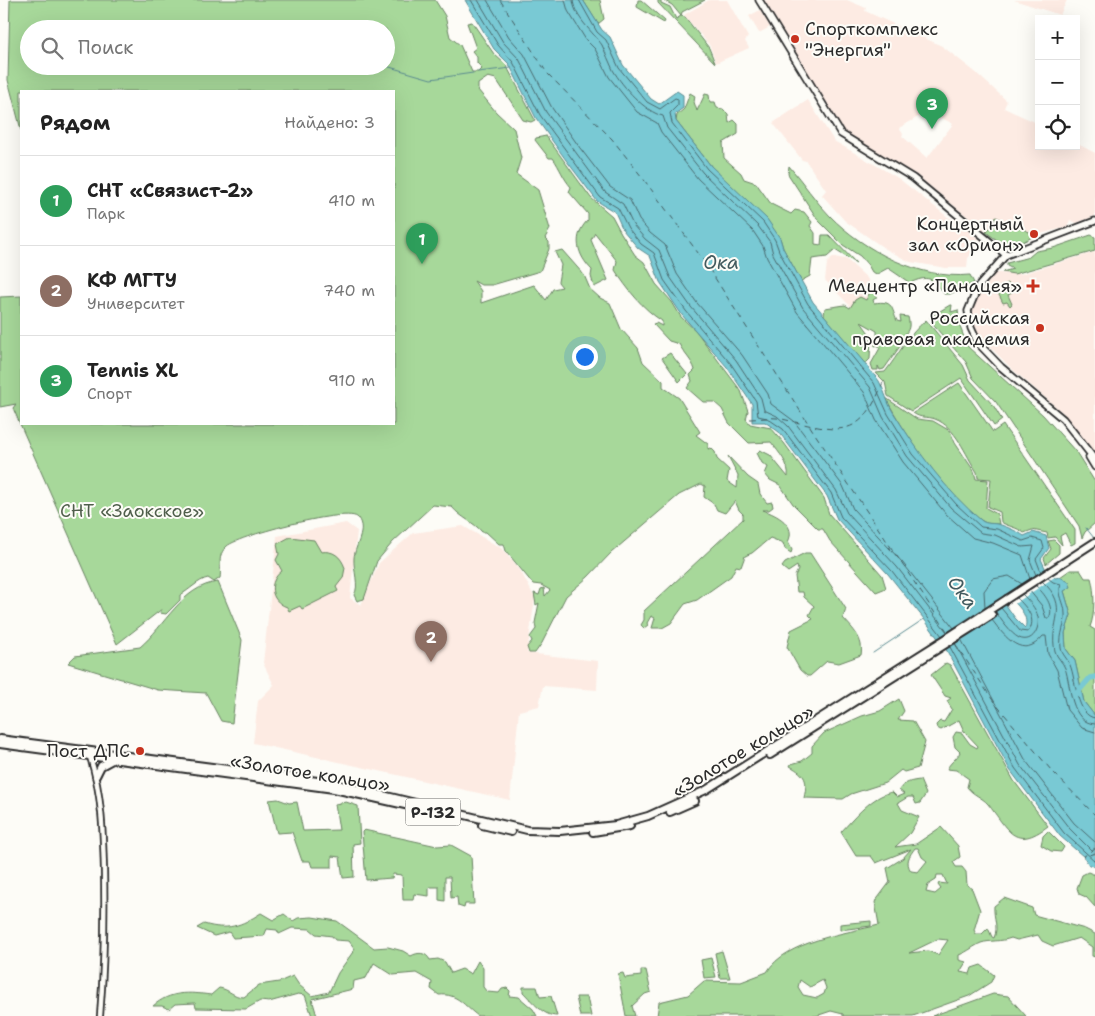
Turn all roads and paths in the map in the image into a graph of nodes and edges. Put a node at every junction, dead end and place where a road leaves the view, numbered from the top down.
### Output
1 (759, 0) edge
2 (1095, 221) edge
3 (1006, 255) junction
4 (1078, 438) junction
5 (1095, 460) edge
6 (1095, 467) edge
7 (1094, 545) edge
8 (874, 686) junction
9 (0, 739) edge
10 (0, 744) edge
11 (89, 754) junction
12 (113, 760) junction
13 (96, 776) junction
14 (100, 1016) edge

1 - 3 main road
2 - 3 main road
3 - 4 main road
4 - 5 main road
4 - 6 main road
7 - 8 highway, Р-132
8 - 11 highway, «Золотое кольцо» / Р-132
8 - 12 highway, «Золотое кольцо» / Р-132
9 - 11 highway, «Золотое кольцо» / Р-132
10 - 11 highway, «Золотое кольцо» / Р-132
11 - 12 highway, «Золотое кольцо» / Р-132
11 - 13 street
12 - 13 highway
13 - 14 street

